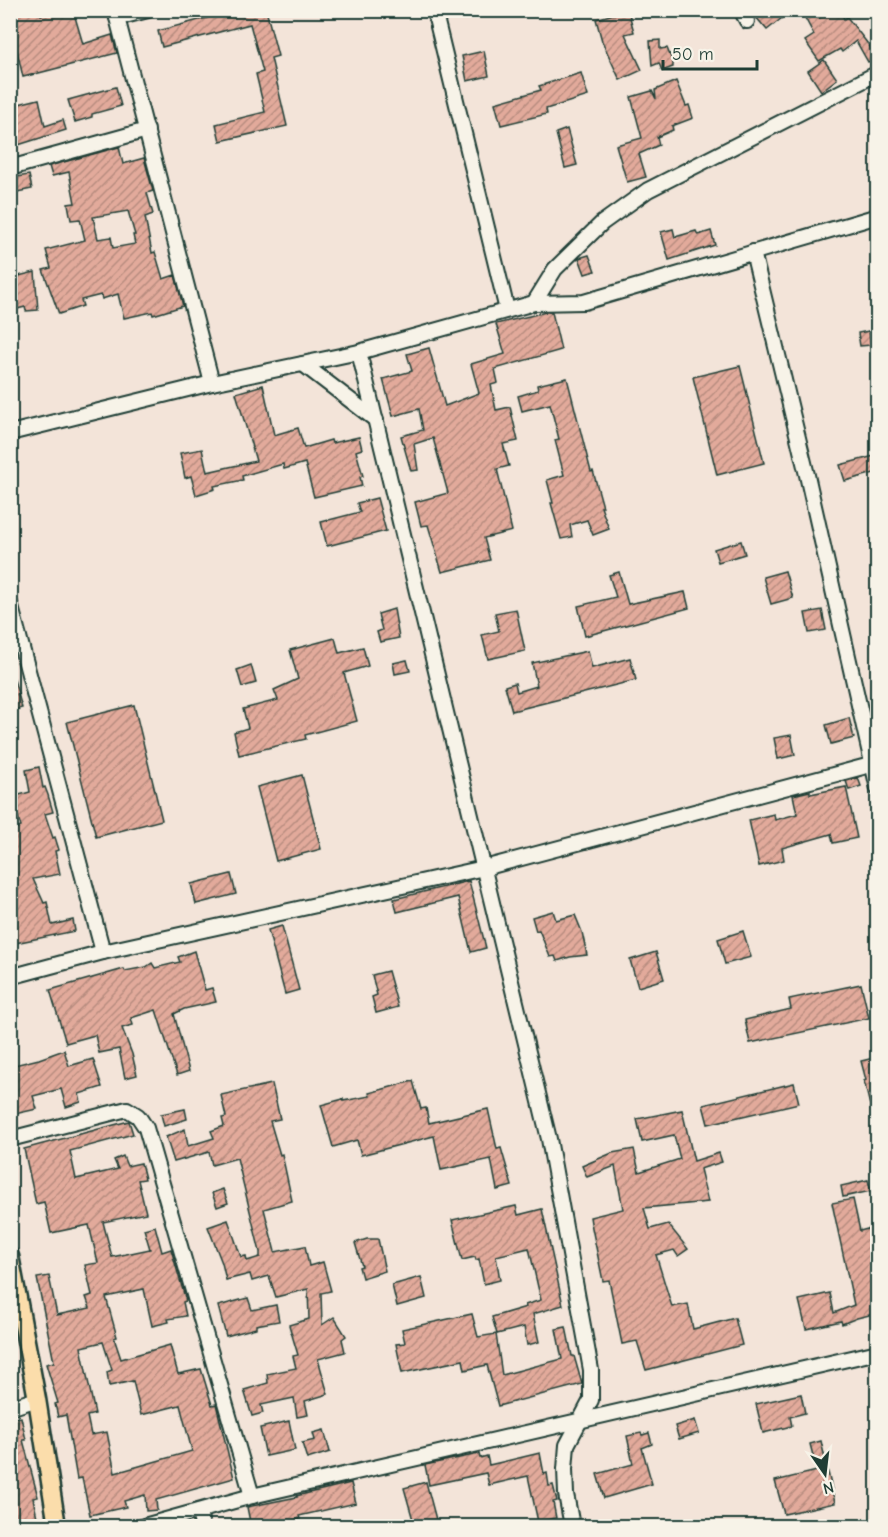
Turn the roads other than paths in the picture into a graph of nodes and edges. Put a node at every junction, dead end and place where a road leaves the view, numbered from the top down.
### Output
1 (148, 10) edge
2 (434, 10) edge
3 (116, 14) edge
4 (878, 73) edge
5 (147, 130) junction
6 (10, 168) edge
7 (878, 216) edge
8 (753, 252) junction
9 (534, 303) junction
10 (507, 310) junction
11 (359, 352) junction
12 (303, 364) junction
13 (212, 383) junction
14 (376, 420) junction
15 (10, 433) edge
16 (10, 603) edge
17 (875, 764) edge
18 (878, 789) edge
19 (484, 868) junction
20 (103, 952) junction
21 (10, 976) edge
22 (10, 1139) edge
23 (10, 1256) edge
24 (878, 1352) edge
25 (37, 1400) junction
26 (10, 1408) edge
27 (582, 1420) junction
28 (252, 1496) junction
29 (199, 1511) junction
30 (57, 1527) edge
31 (144, 1527) edge
32 (202, 1527) edge
33 (572, 1527) edge

1 - 3 street
2 - 10 street
3 - 5 street
4 - 9 street
5 - 6 street
5 - 13 street
7 - 8 street
8 - 9 street
8 - 17 street
9 - 10 street
10 - 11 street
11 - 12 street
11 - 14 street
12 - 13 street
12 - 14 street
13 - 15 street
14 - 19 street
16 - 20 street
17 - 18 street
17 - 19 street
19 - 20 street
19 - 27 street
20 - 21 street
22 - 28 street
23 - 25 main road
24 - 27 street
25 - 26 street
25 - 30 main road
27 - 28 street
27 - 33 street
28 - 29 street
29 - 31 street
29 - 32 street

